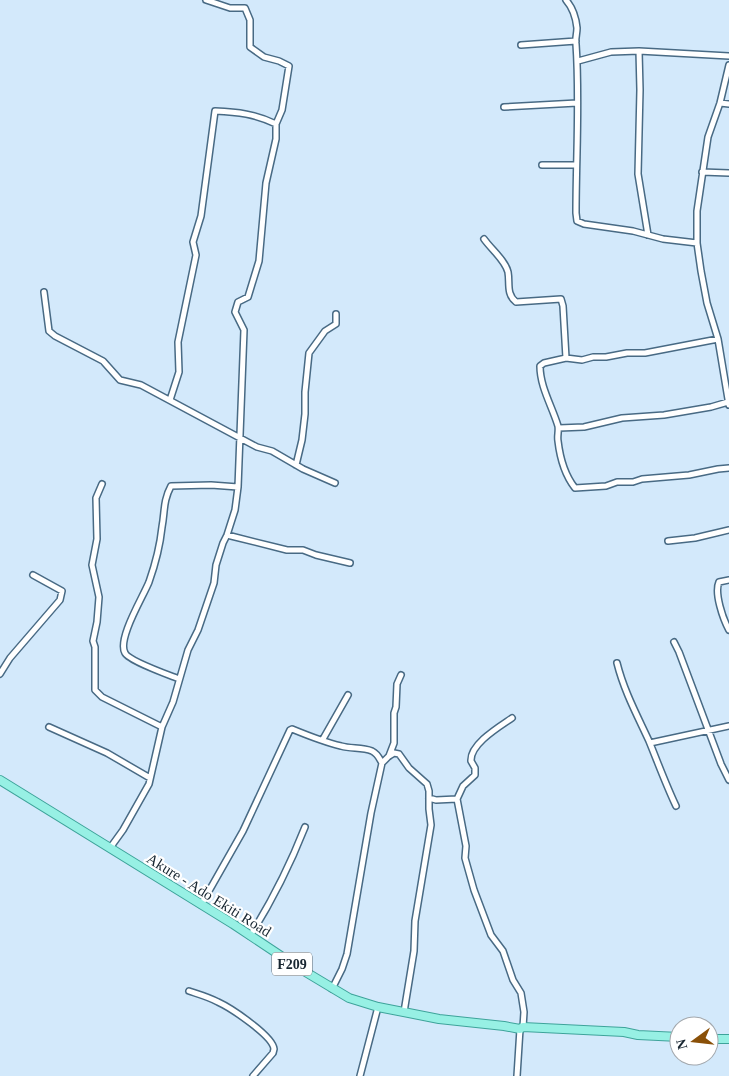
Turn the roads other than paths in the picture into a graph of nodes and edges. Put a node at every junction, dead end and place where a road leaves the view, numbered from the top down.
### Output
1 (206, 0) edge
2 (566, 0) edge
3 (576, 41) junction
4 (521, 45) dead end
5 (639, 51) junction
6 (729, 56) edge
7 (578, 62) junction
8 (729, 65) edge
9 (578, 103) junction
10 (720, 103) junction
11 (729, 104) edge
12 (504, 107) dead end
13 (276, 124) junction
14 (542, 165) dead end
15 (576, 165) junction
16 (702, 172) junction
17 (729, 173) edge
18 (648, 235) junction
19 (484, 239) dead end
20 (697, 243) junction
21 (44, 292) dead end
22 (336, 314) dead end
23 (718, 340) junction
24 (566, 358) junction
25 (170, 400) junction
26 (728, 403) edge
27 (558, 428) junction
28 (240, 438) junction
29 (296, 465) junction
30 (729, 468) edge
31 (335, 483) dead end
32 (102, 484) dead end
33 (238, 488) junction
34 (729, 530) edge
35 (228, 535) junction
36 (668, 541) dead end
37 (350, 563) dead end
38 (33, 575) dead end
39 (729, 580) edge
40 (729, 630) edge
41 (674, 642) dead end
42 (617, 663) dead end
43 (0, 674) edge
44 (401, 675) dead end
45 (179, 679) junction
46 (348, 695) dead end
47 (512, 718) dead end
48 (729, 726) edge
49 (48, 727) dead end
50 (162, 727) junction
51 (710, 730) junction
52 (323, 739) junction
53 (394, 743) junction
54 (650, 743) junction
55 (399, 754) junction
56 (389, 756) junction
57 (382, 763) junction
58 (150, 778) junction
59 (0, 780) edge
60 (729, 780) edge
61 (429, 798) junction
62 (457, 799) junction
63 (676, 806) dead end
64 (305, 827) dead end
65 (110, 848) junction
66 (201, 906) junction
67 (250, 936) junction
68 (332, 989) junction
69 (189, 991) dead end
70 (378, 1008) junction
71 (404, 1012) junction
72 (522, 1028) junction
73 (669, 1037) edge
74 (253, 1076) edge
75 (360, 1076) edge
76 (517, 1076) edge

1 - 13 street
2 - 3 street
3 - 4 street
3 - 7 street
5 - 6 street
5 - 7 street
5 - 18 street
7 - 9 street
8 - 10 street
9 - 12 street
9 - 15 street
10 - 11 street
10 - 16 street
13 - 25 street
13 - 28 street
14 - 15 street
15 - 18 street
16 - 17 street
16 - 20 street
18 - 20 street
19 - 24 street
20 - 23 street
21 - 25 street
22 - 29 street
23 - 24 street
23 - 26 street
24 - 27 street
25 - 28 street
26 - 27 street
27 - 30 street
28 - 29 street
28 - 33 street
29 - 31 street
32 - 50 street
33 - 35 street
33 - 45 street
34 - 36 street
35 - 37 street
35 - 45 street
38 - 43 street
39 - 40 street
41 - 51 street
42 - 54 street
44 - 53 street
45 - 50 street
46 - 52 street
47 - 62 street
48 - 51 street
49 - 58 street
50 - 58 street
51 - 54 street
51 - 60 street
52 - 57 street
52 - 66 street
53 - 55 street
53 - 56 street
54 - 63 street
55 - 56 street
55 - 61 street
56 - 57 street
57 - 68 street
58 - 65 street
59 - 65 main road, Akure - Ado Ekiti Road / F209
61 - 62 street
61 - 71 street
62 - 72 street
64 - 67 street
65 - 66 main road, Akure - Ado Ekiti Road / F209
66 - 67 main road, Akure - Ado Ekiti Road / F209
67 - 68 main road, Akure - Ado Ekiti Road / F209
68 - 70 main road, Akure - Ado Ekiti Road / F209
69 - 74 street
70 - 71 main road, Akure - Ado Ekiti Road / F209
70 - 75 street
71 - 72 main road, Akure - Ado Ekiti Road / F209
72 - 73 main road, Akure - Ado Ekiti Road / F209
72 - 76 street

